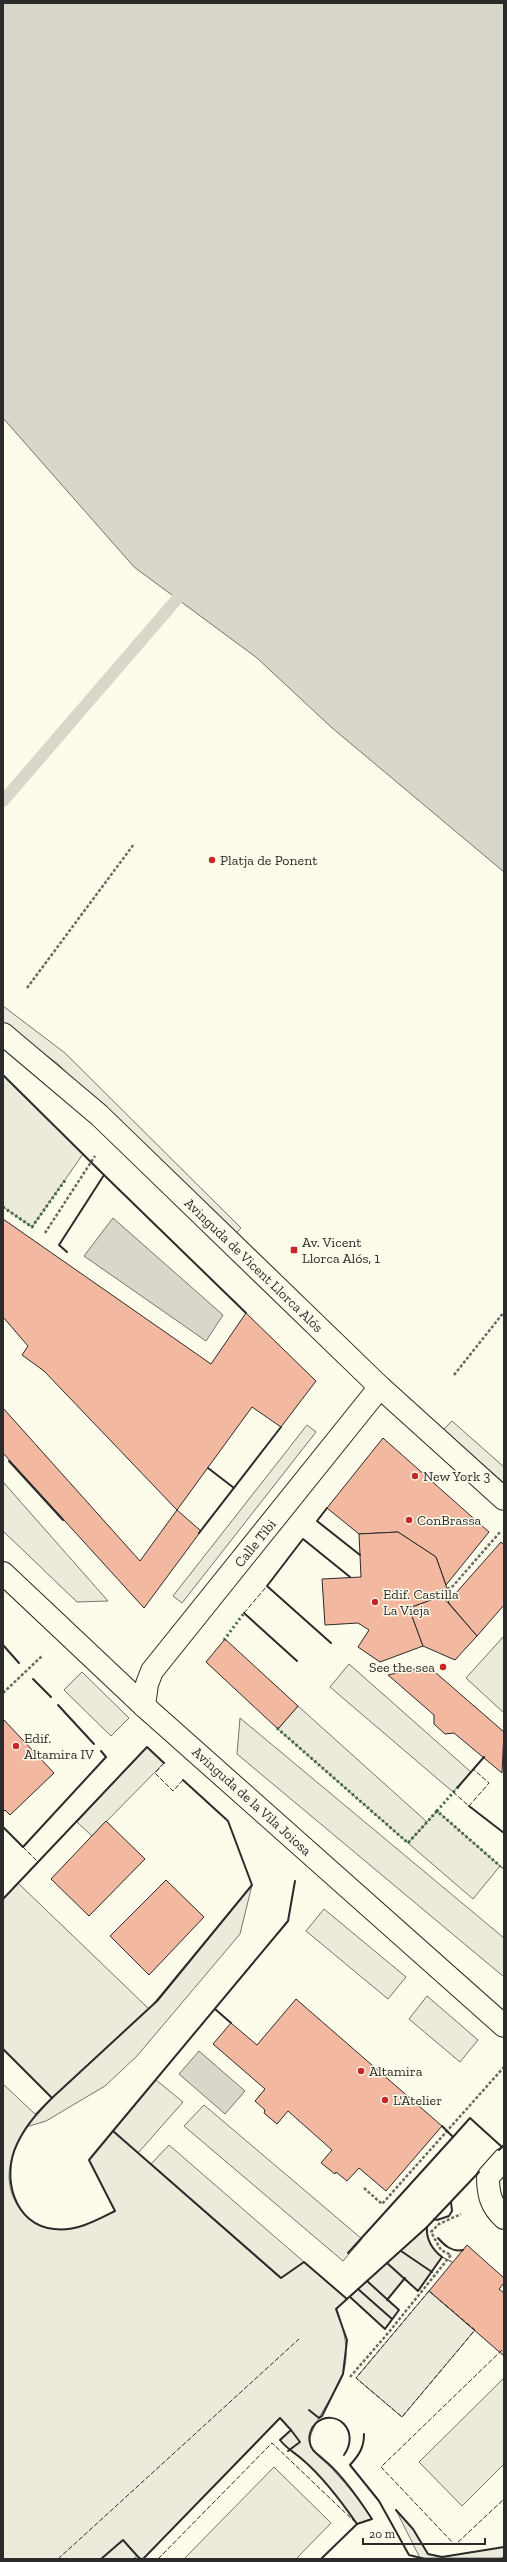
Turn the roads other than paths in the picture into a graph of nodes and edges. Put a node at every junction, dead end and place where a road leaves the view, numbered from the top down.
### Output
1 (3, 1034) edge
2 (380, 1387) junction
3 (504, 1499) edge
4 (3, 1573) edge
5 (144, 1706) junction
6 (504, 2026) edge
7 (504, 2159) edge
8 (504, 2218) edge

1 - 2 street, Avinguda de Vicent Llorca Alós
2 - 3 street, Avinguda de Vicent Llorca Alós
2 - 5 street, Calle Tibi
4 - 5 street, Avinguda de la Vila Joiosa
5 - 6 street, Avinguda de la Vila Joiosa
7 - 8 street

